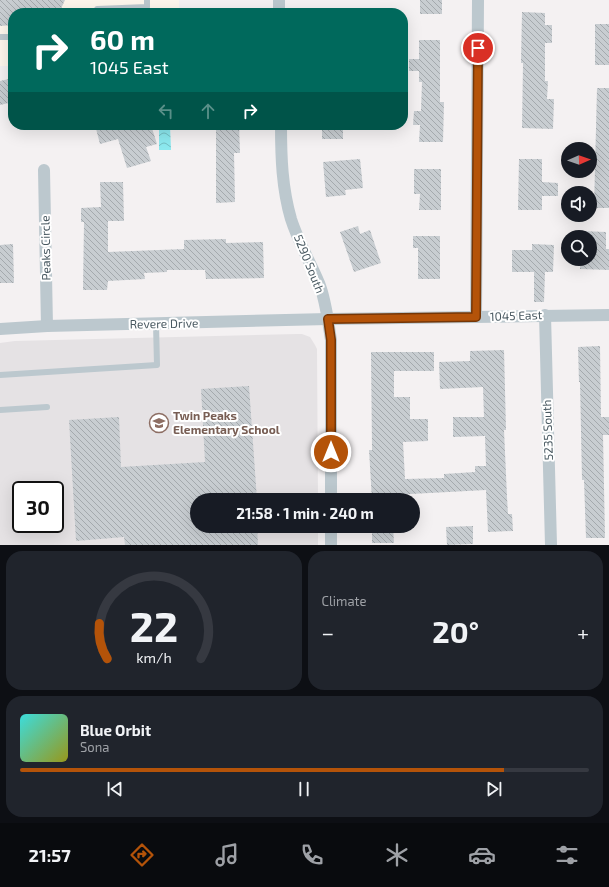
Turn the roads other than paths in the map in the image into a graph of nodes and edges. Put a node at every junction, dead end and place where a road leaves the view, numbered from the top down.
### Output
1 (478, 0) edge
2 (281, 130) edge
3 (44, 170) dead end
4 (544, 314) junction
5 (609, 314) edge
6 (476, 317) junction
7 (328, 319) junction
8 (156, 324) junction
9 (47, 326) junction
10 (0, 329) edge
11 (0, 375) edge
12 (47, 407) dead end
13 (0, 410) edge
14 (331, 493) edge
15 (331, 533) edge
16 (331, 545) edge
17 (551, 545) edge

1 - 6 street
2 - 7 street, 5290 South
3 - 9 street, Peaks Circle
4 - 5 street, 1045 East
4 - 6 street, 1045 East
4 - 17 street, 5235 South
6 - 7 street, 1045 East
7 - 8 street, Revere Drive
7 - 14 street, 5290 South
8 - 9 street, Revere Drive
8 - 11 lane
9 - 10 street, Revere Drive
12 - 13 lane
15 - 16 street

